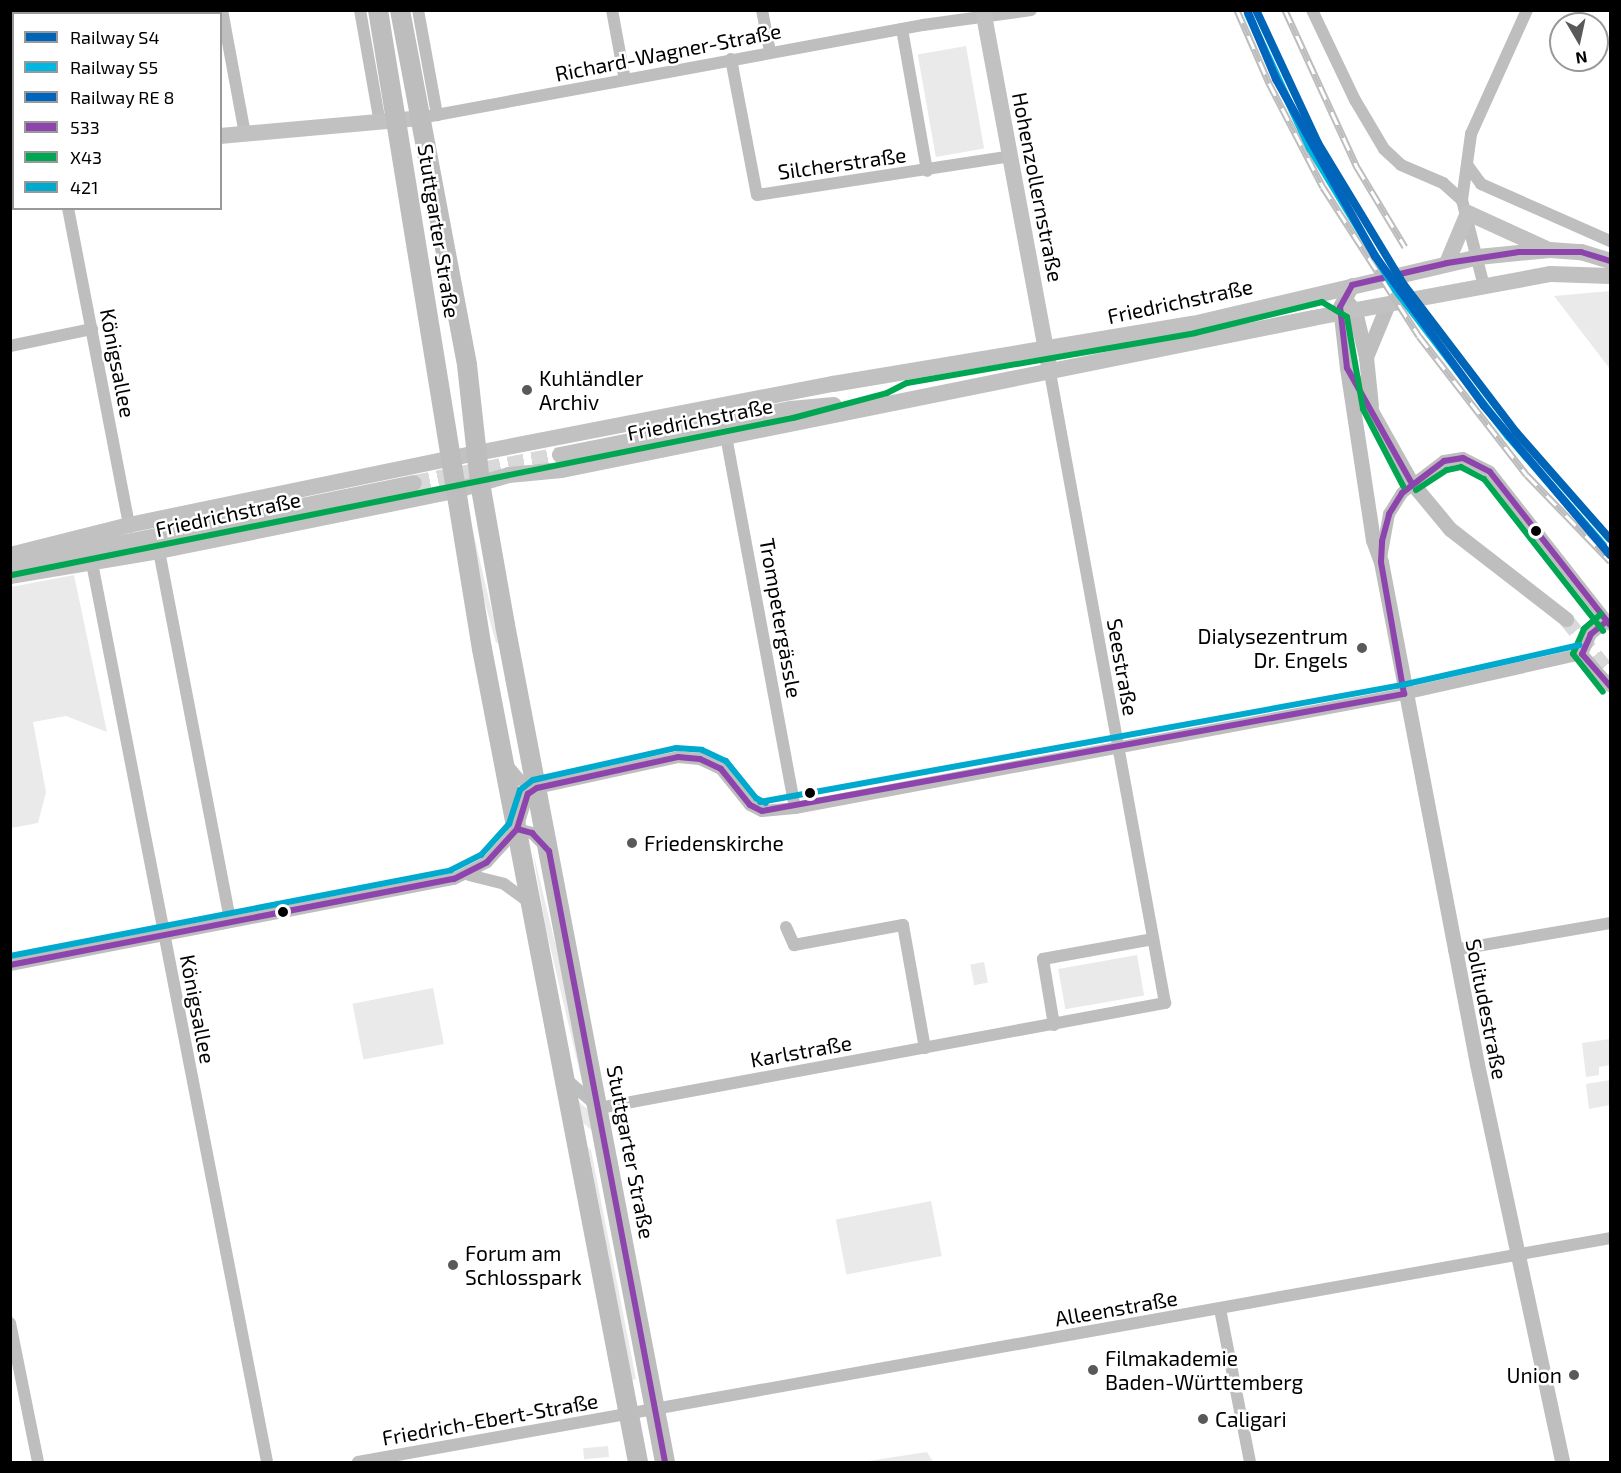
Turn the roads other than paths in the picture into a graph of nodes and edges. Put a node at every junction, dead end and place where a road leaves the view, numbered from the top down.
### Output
1 (222, 10) edge
2 (360, 10) edge
3 (378, 10) edge
4 (400, 10) edge
5 (418, 10) edge
6 (612, 10) edge
7 (762, 10) edge
8 (1031, 10) edge
9 (1312, 10) edge
10 (1527, 10) edge
11 (984, 14) edge
12 (902, 29) junction
13 (770, 52) junction
14 (731, 59) junction
15 (625, 80) junction
16 (429, 117) junction
17 (388, 122) junction
18 (245, 134) junction
19 (222, 136) edge
20 (1011, 156) junction
21 (1468, 166) junction
22 (927, 171) junction
23 (1465, 206) junction
24 (68, 210) edge
25 (1611, 241) edge
26 (1550, 250) junction
27 (1478, 257) junction
28 (1611, 261) edge
29 (1447, 263) junction
30 (1611, 276) edge
31 (1352, 285) junction
32 (1480, 287) junction
33 (1323, 292) junction
34 (1387, 306) junction
35 (1346, 308) junction
36 (92, 329) junction
37 (10, 346) edge
38 (1045, 349) junction
39 (1366, 357) junction
40 (1347, 368) junction
41 (1050, 373) junction
42 (904, 374) junction
43 (929, 396) junction
44 (1372, 408) junction
45 (792, 410) junction
46 (726, 436) junction
47 (477, 453) junction
48 (560, 455) tunnel mouth
49 (450, 460) junction
50 (1411, 482) junction
51 (414, 483) tunnel mouth
52 (480, 483) junction
53 (454, 491) junction
54 (129, 525) junction
55 (159, 551) junction
56 (10, 555) edge
57 (1381, 562) junction
58 (92, 563) junction
59 (10, 566) edge
60 (10, 576) edge
61 (1566, 619) tunnel mouth
62 (1609, 623) edge
63 (1582, 654) junction
64 (1611, 686) edge
65 (1404, 694) junction
66 (1118, 748) junction
67 (503, 758) junction
68 (537, 788) junction
69 (795, 808) junction
70 (517, 829) junction
71 (549, 851) junction
72 (469, 875) junction
73 (533, 904) junction
74 (230, 921) junction
75 (1611, 923) edge
76 (786, 927) dead end
77 (163, 933) junction
78 (1153, 939) junction
79 (1454, 950) junction
80 (10, 965) edge
81 (1165, 1003) joint
82 (1054, 1025) junction
83 (925, 1048) junction
84 (566, 1079) junction
85 (599, 1108) junction
86 (1611, 1238) edge
87 (1518, 1254) junction
88 (1220, 1309) junction
89 (10, 1323) edge
90 (655, 1411) junction
91 (629, 1414) junction
92 (38, 1462) edge
93 (267, 1462) edge
94 (358, 1462) edge
95 (638, 1462) edge
96 (665, 1462) edge
97 (1250, 1462) edge
98 (1562, 1462) edge

1 - 18 street
2 - 17 street, Stuttgarter Straße
3 - 17 main road, Stuttgarter Straße
4 - 16 main road, Stuttgarter Straße
5 - 16 street, Stuttgarter Straße
6 - 15 street
7 - 13 street
8 - 11 street, Richard-Wagner-Straße
9 - 23 street
10 - 21 street
11 - 12 street, Richard-Wagner-Straße
11 - 20 main road, Hohenzollernstraße
12 - 13 street, Richard-Wagner-Straße
12 - 22 street
13 - 14 street, Richard-Wagner-Straße
14 - 15 street, Richard-Wagner-Straße
14 - 22 street, Silcherstraße
15 - 16 street, Richard-Wagner-Straße
16 - 17 main road
16 - 47 main road, Stuttgarter Straße
17 - 18 main road
17 - 49 main road, Stuttgarter Straße
18 - 19 main road
20 - 22 street
20 - 38 main road, Hohenzollernstraße
21 - 23 street
21 - 25 street
23 - 26 main road
23 - 27 street
23 - 29 main road
24 - 36 street, Königsallee
26 - 27 main road, Friedrichstraße
26 - 28 main road, Friedrichstraße
27 - 29 main road, Friedrichstraße
27 - 32 street
29 - 31 main road, Friedrichstraße
30 - 32 main road, Friedrichstraße
31 - 33 main road, Friedrichstraße
31 - 35 street
32 - 34 main road, Friedrichstraße
33 - 35 street
33 - 38 main road, Friedrichstraße
34 - 35 main road, Friedrichstraße
34 - 39 street
35 - 39 street
35 - 40 street, Solitudestraße
35 - 41 main road, Friedrichstraße
36 - 37 street
36 - 54 street, Königsallee
38 - 41 main road, Hohenzollernstraße
38 - 42 main road, Friedrichstraße
39 - 44 street
40 - 44 street
40 - 57 street, Solitudestraße
41 - 43 main road, Friedrichstraße
41 - 66 street, Seestraße
42 - 45 main road, Friedrichstraße
42 - 47 main road, Friedrichstraße
43 - 45 main road, Friedrichstraße
43 - 46 main road, Friedrichstraße
44 - 50 street
45 - 48 main road, Friedrichstraße
46 - 52 main road, Friedrichstraße
46 - 69 street, Trompetergässle
47 - 49 main road
47 - 52 main road, Stuttgarter Straße
49 - 53 main road, Stuttgarter Straße
49 - 54 main road, Friedrichstraße
50 - 57 street, Solitudestraße
50 - 61 street
50 - 62 street
51 - 59 main road, Friedrichstraße
52 - 53 main road
52 - 68 main road, Stuttgarter Straße
53 - 55 main road, Friedrichstraße
53 - 67 main road, Stuttgarter Straße
54 - 56 main road, Friedrichstraße
55 - 58 main road, Friedrichstraße
55 - 74 street
57 - 65 street, Solitudestraße
58 - 60 main road, Friedrichstraße
58 - 77 street, Königsallee
62 - 63 street
63 - 64 street
63 - 65 street
65 - 66 street
65 - 79 street, Solitudestraße
66 - 69 street
66 - 78 street, Seestraße
67 - 68 street, Stuttgarter Straße
67 - 70 main road, Stuttgarter Straße
68 - 69 street
68 - 70 street
68 - 71 main road, Stuttgarter Straße
70 - 71 street
70 - 72 street
70 - 73 main road, Stuttgarter Straße
71 - 85 main road, Stuttgarter Straße
72 - 73 street
72 - 74 street
73 - 84 main road, Stuttgarter Straße
74 - 77 street
75 - 79 street
76 - 83 street
77 - 80 street
77 - 93 street, Königsallee
78 - 81 street, Seestraße
78 - 82 street
79 - 87 street, Solitudestraße
81 - 82 street, Karlstraße
82 - 83 street, Karlstraße
83 - 85 street, Karlstraße
84 - 85 street
84 - 91 main road, Stuttgarter Straße
85 - 90 main road, Stuttgarter Straße
86 - 87 street, Alleenstraße
87 - 88 street, Alleenstraße
87 - 98 street, Solitudestraße
88 - 90 street, Alleenstraße
88 - 97 street
89 - 92 street
90 - 91 street, Alleenstraße
90 - 96 main road, Stuttgarter Straße
91 - 94 street, Friedrich-Ebert-Straße
91 - 95 main road, Stuttgarter Straße

